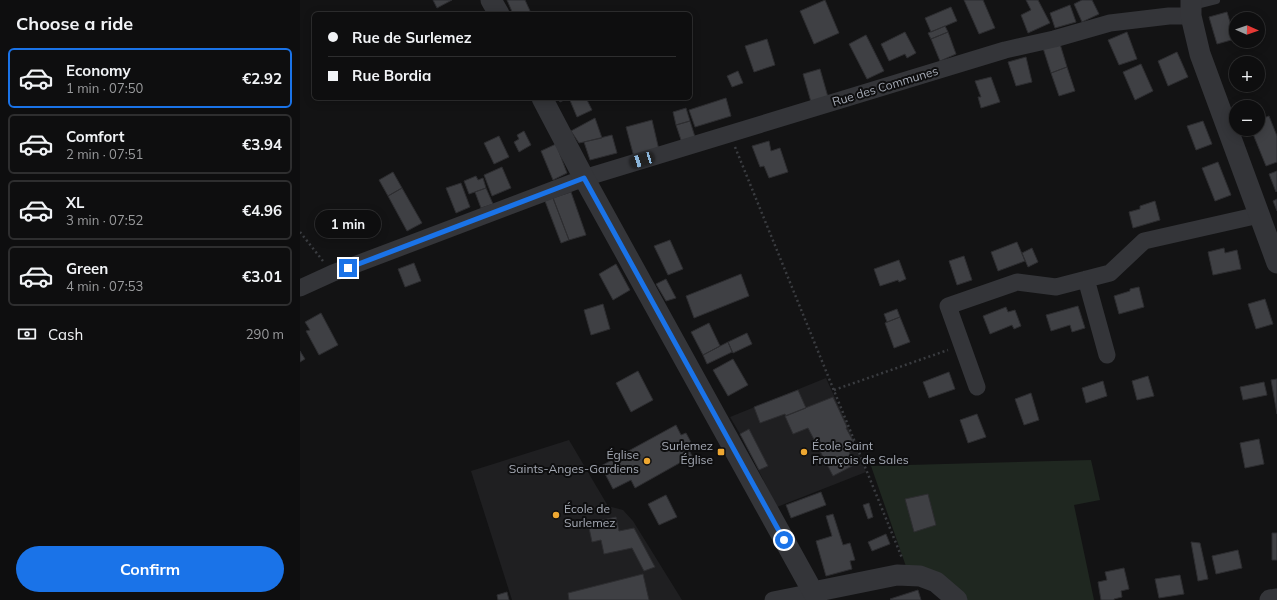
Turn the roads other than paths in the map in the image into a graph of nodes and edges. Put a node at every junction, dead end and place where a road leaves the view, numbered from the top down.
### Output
1 (491, 0) edge
2 (1216, 0) edge
3 (1191, 7) edge
4 (497, 12) edge
5 (543, 100) edge
6 (584, 178) junction
7 (1259, 215) junction
8 (1277, 263) edge
9 (1086, 279) junction
10 (300, 288) edge
11 (1107, 355) dead end
12 (977, 387) dead end
13 (812, 592) junction
14 (1277, 599) edge
15 (773, 600) edge
16 (957, 600) edge
17 (1270, 600) edge

1 - 4 street
2 - 3 lane
3 - 6 street, Rue des Communes
3 - 7 street
5 - 6 street
6 - 10 street, Rue des Communes
6 - 13 street
7 - 8 street
7 - 9 street
9 - 11 street
9 - 12 street
13 - 15 street
13 - 16 street
14 - 17 street

